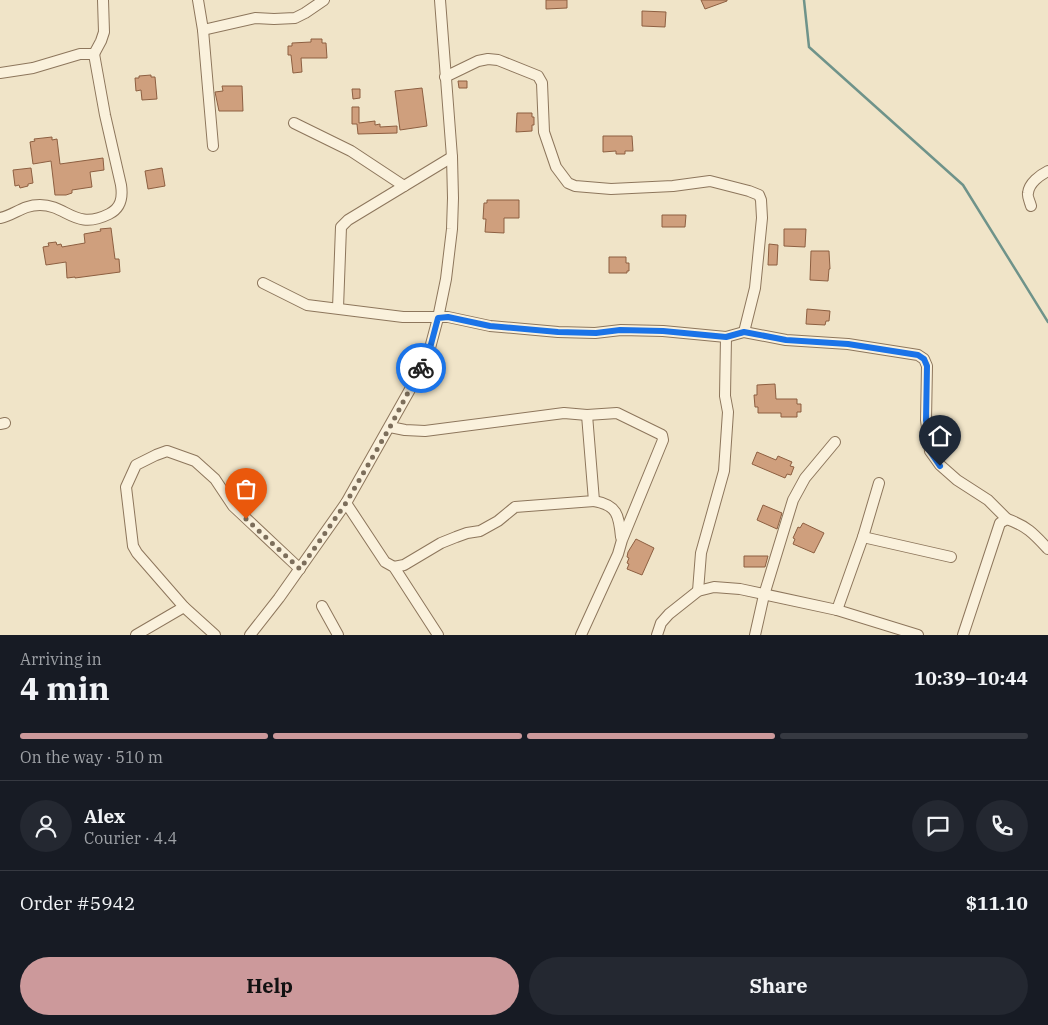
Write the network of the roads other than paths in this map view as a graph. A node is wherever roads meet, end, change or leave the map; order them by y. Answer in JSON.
{"nodes":[{"id":1,"x":102,"y":0,"type":"edge"},
{"id":2,"x":198,"y":0,"type":"edge"},
{"id":3,"x":324,"y":0,"type":"edge"},
{"id":4,"x":440,"y":0,"type":"edge"},
{"id":5,"x":203,"y":30,"type":"junction"},
{"id":6,"x":94,"y":54,"type":"junction"},
{"id":7,"x":0,"y":73,"type":"edge"},
{"id":8,"x":446,"y":76,"type":"junction"},
{"id":9,"x":294,"y":123,"type":"dead end"},
{"id":10,"x":213,"y":146,"type":"dead end"},
{"id":11,"x":452,"y":157,"type":"junction"},
{"id":12,"x":1048,"y":171,"type":"edge"},
{"id":13,"x":404,"y":186,"type":"junction"},
{"id":14,"x":1031,"y":206,"type":"dead end"},
{"id":15,"x":0,"y":218,"type":"edge"},
{"id":16,"x":263,"y":283,"type":"dead end"},
{"id":17,"x":338,"y":308,"type":"junction"},
{"id":18,"x":438,"y":318,"type":"junction"},
{"id":19,"x":744,"y":332,"type":"junction"},
{"id":20,"x":726,"y":337,"type":"junction"},
{"id":21,"x":587,"y":415,"type":"junction"},
{"id":22,"x":390,"y":427,"type":"junction"},
{"id":23,"x":834,"y":442,"type":"dead end"},
{"id":24,"x":879,"y":483,"type":"dead end"},
{"id":25,"x":594,"y":501,"type":"junction"},
{"id":26,"x":346,"y":503,"type":"junction"},
{"id":27,"x":1007,"y":519,"type":"junction"},
{"id":28,"x":863,"y":537,"type":"junction"},
{"id":29,"x":622,"y":540,"type":"junction"},
{"id":30,"x":1048,"y":549,"type":"edge"},
{"id":31,"x":951,"y":557,"type":"dead end"},
{"id":32,"x":394,"y":567,"type":"junction"},
{"id":33,"x":300,"y":569,"type":"junction"},
{"id":34,"x":698,"y":592,"type":"junction"},
{"id":35,"x":764,"y":595,"type":"junction"},
{"id":36,"x":322,"y":606,"type":"dead end"},
{"id":37,"x":184,"y":607,"type":"junction"},
{"id":38,"x":837,"y":610,"type":"junction"},
{"id":39,"x":136,"y":635,"type":"edge"},
{"id":40,"x":215,"y":635,"type":"edge"},
{"id":41,"x":250,"y":635,"type":"edge"},
{"id":42,"x":338,"y":635,"type":"edge"},
{"id":43,"x":438,"y":635,"type":"edge"},
{"id":44,"x":581,"y":635,"type":"edge"},
{"id":45,"x":657,"y":635,"type":"edge"},
{"id":46,"x":755,"y":635,"type":"edge"},
{"id":47,"x":918,"y":635,"type":"edge"},
{"id":48,"x":963,"y":635,"type":"edge"}],
"edges":[{"from":1,"to":6,"type":"street"},
{"from":2,"to":5,"type":"street"},
{"from":3,"to":5,"type":"street"},
{"from":4,"to":8,"type":"street"},
{"from":5,"to":10,"type":"street"},
{"from":6,"to":7,"type":"street"},
{"from":6,"to":15,"type":"street"},
{"from":8,"to":11,"type":"street"},
{"from":8,"to":19,"type":"street"},
{"from":9,"to":13,"type":"street"},
{"from":11,"to":13,"type":"street"},
{"from":11,"to":18,"type":"street"},
{"from":12,"to":14,"type":"street"},
{"from":13,"to":17,"type":"street"},
{"from":16,"to":17,"type":"street"},
{"from":17,"to":18,"type":"street"},
{"from":18,"to":20,"type":"street"},
{"from":18,"to":22,"type":"street"},
{"from":19,"to":20,"type":"street"},
{"from":19,"to":27,"type":"street"},
{"from":20,"to":34,"type":"street"},
{"from":21,"to":22,"type":"street"},
{"from":21,"to":25,"type":"street"},
{"from":21,"to":29,"type":"street"},
{"from":22,"to":26,"type":"street"},
{"from":23,"to":35,"type":"street"},
{"from":24,"to":28,"type":"street"},
{"from":25,"to":29,"type":"street"},
{"from":25,"to":32,"type":"street"},
{"from":26,"to":32,"type":"street"},
{"from":26,"to":33,"type":"street"},
{"from":27,"to":30,"type":"street"},
{"from":27,"to":48,"type":"street"},
{"from":28,"to":31,"type":"street"},
{"from":28,"to":38,"type":"street"},
{"from":29,"to":44,"type":"street"},
{"from":32,"to":43,"type":"street"},
{"from":33,"to":37,"type":"street"},
{"from":33,"to":41,"type":"street"},
{"from":34,"to":35,"type":"street"},
{"from":34,"to":45,"type":"street"},
{"from":35,"to":38,"type":"street"},
{"from":35,"to":46,"type":"street"},
{"from":36,"to":42,"type":"street"},
{"from":37,"to":39,"type":"street"},
{"from":37,"to":40,"type":"street"},
{"from":38,"to":47,"type":"street"}]}
